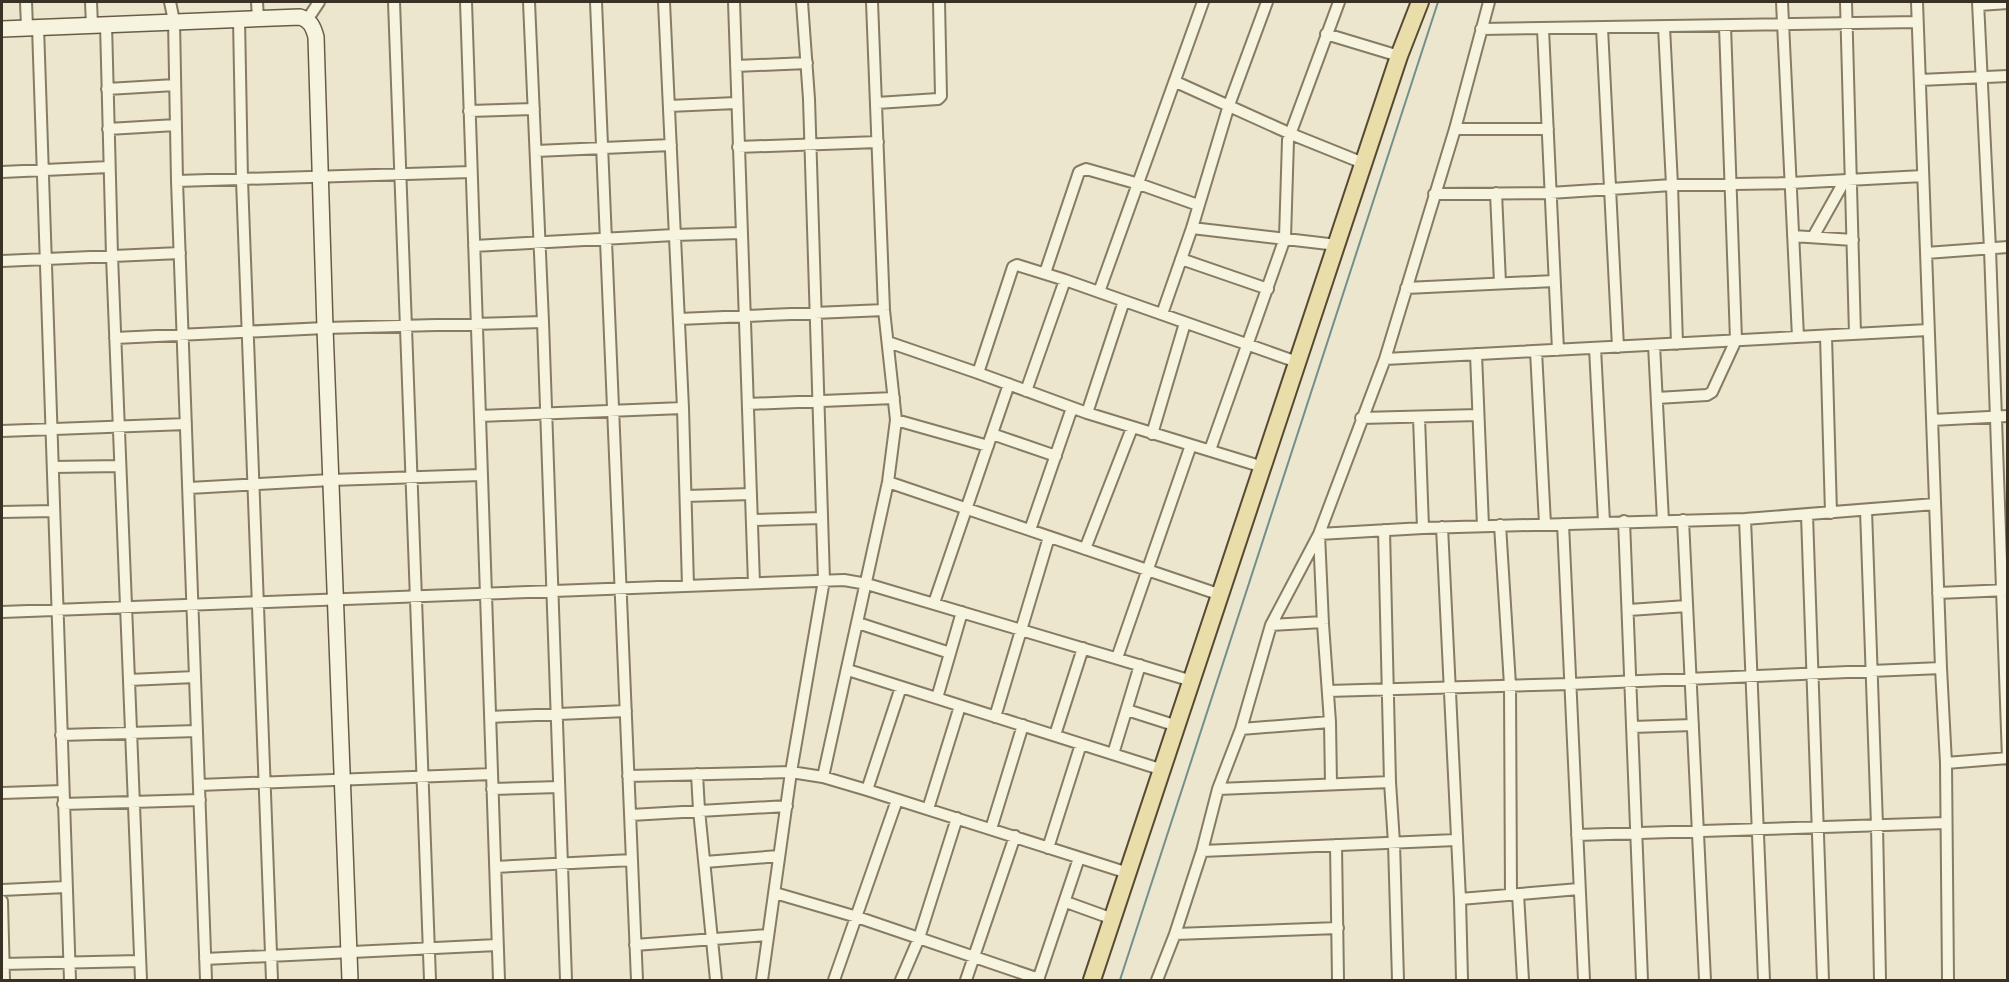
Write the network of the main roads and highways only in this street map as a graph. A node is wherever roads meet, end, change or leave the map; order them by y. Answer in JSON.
{"nodes":[{"id":1,"x":1420,"y":2,"type":"edge"},
{"id":2,"x":1092,"y":981,"type":"edge"}],
"edges":[{"from":1,"to":2,"type":"main road"}]}
